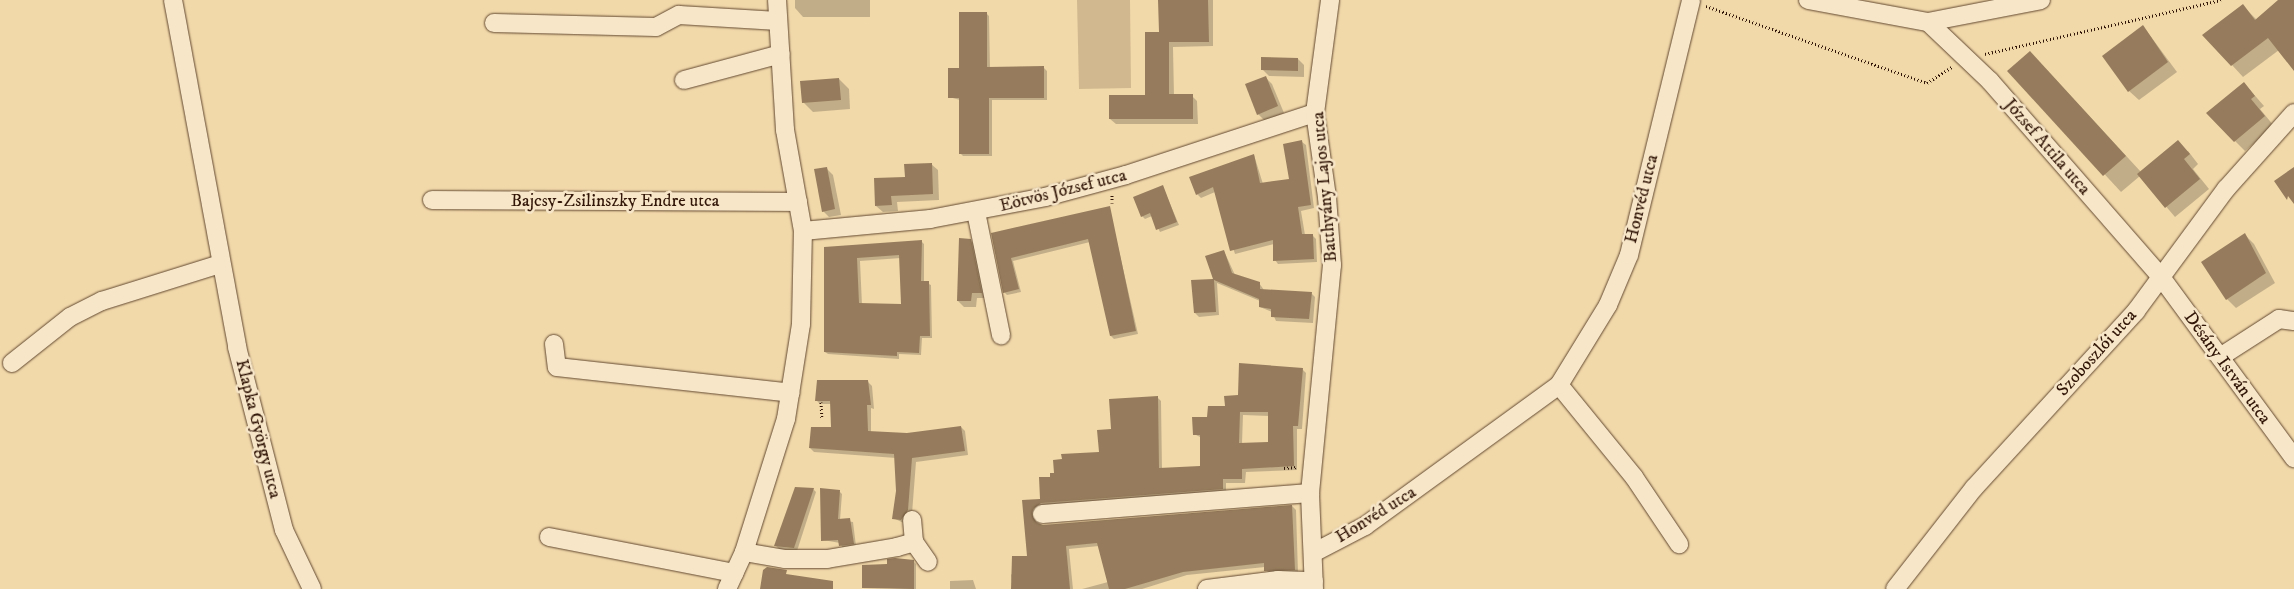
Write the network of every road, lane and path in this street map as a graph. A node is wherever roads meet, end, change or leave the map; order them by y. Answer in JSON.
{"nodes":[{"id":1,"x":173,"y":0,"type":"edge"},
{"id":2,"x":777,"y":0,"type":"edge"},
{"id":3,"x":1330,"y":0,"type":"edge"},
{"id":4,"x":1692,"y":0,"type":"edge"},
{"id":5,"x":1808,"y":0,"type":"edge"},
{"id":6,"x":2041,"y":0,"type":"edge"},
{"id":7,"x":778,"y":22,"type":"junction"},
{"id":8,"x":1928,"y":22,"type":"junction"},
{"id":9,"x":494,"y":24,"type":"dead end"},
{"id":10,"x":781,"y":54,"type":"junction"},
{"id":11,"x":684,"y":80,"type":"dead end"},
{"id":12,"x":2294,"y":113,"type":"edge"},
{"id":13,"x":1315,"y":114,"type":"junction"},
{"id":14,"x":432,"y":200,"type":"dead end"},
{"id":15,"x":798,"y":202,"type":"junction"},
{"id":16,"x":976,"y":212,"type":"junction"},
{"id":17,"x":803,"y":231,"type":"junction"},
{"id":18,"x":220,"y":264,"type":"junction"},
{"id":19,"x":2160,"y":277,"type":"junction"},
{"id":20,"x":2294,"y":321,"type":"edge"},
{"id":21,"x":1001,"y":335,"type":"dead end"},
{"id":22,"x":554,"y":344,"type":"dead end"},
{"id":23,"x":2220,"y":357,"type":"junction"},
{"id":24,"x":12,"y":363,"type":"dead end"},
{"id":25,"x":1559,"y":385,"type":"junction"},
{"id":26,"x":791,"y":393,"type":"junction"},
{"id":27,"x":821,"y":402,"type":"dead end"},
{"id":28,"x":822,"y":419,"type":"dead end"},
{"id":29,"x":2294,"y":458,"type":"edge"},
{"id":30,"x":1310,"y":493,"type":"junction"},
{"id":31,"x":1042,"y":514,"type":"dead end"},
{"id":32,"x":912,"y":520,"type":"dead end"},
{"id":33,"x":548,"y":537,"type":"dead end"},
{"id":34,"x":914,"y":542,"type":"junction"},
{"id":35,"x":1678,"y":544,"type":"dead end"},
{"id":36,"x":744,"y":552,"type":"junction"},
{"id":37,"x":1313,"y":553,"type":"junction"},
{"id":38,"x":928,"y":562,"type":"dead end"},
{"id":39,"x":735,"y":573,"type":"junction"},
{"id":40,"x":1314,"y":585,"type":"edge"},
{"id":41,"x":312,"y":589,"type":"edge"},
{"id":42,"x":727,"y":589,"type":"edge"},
{"id":43,"x":1207,"y":589,"type":"edge"},
{"id":44,"x":1895,"y":589,"type":"edge"}],
"edges":[{"from":1,"to":18,"type":"street","name":"Klapka György utca"},
{"from":2,"to":7,"type":"street"},
{"from":3,"to":13,"type":"street","name":"Batthyány Lajos utca"},
{"from":4,"to":25,"type":"street","name":"Honvéd utca"},
{"from":5,"to":8,"type":"street"},
{"from":6,"to":8,"type":"street"},
{"from":7,"to":9,"type":"street"},
{"from":7,"to":10,"type":"street"},
{"from":8,"to":19,"type":"street","name":"József Attila utca"},
{"from":10,"to":11,"type":"street"},
{"from":10,"to":15,"type":"street"},
{"from":12,"to":19,"type":"street","name":"Szoboszlói utca"},
{"from":13,"to":16,"type":"street","name":"Eötvös József utca"},
{"from":13,"to":30,"type":"street","name":"Batthyány Lajos utca"},
{"from":14,"to":15,"type":"street","name":"Bajcsy-Zsilinszky Endre utca"},
{"from":15,"to":17,"type":"street"},
{"from":16,"to":17,"type":"street","name":"Eötvös József utca"},
{"from":16,"to":21,"type":"street"},
{"from":17,"to":26,"type":"street"},
{"from":18,"to":24,"type":"street"},
{"from":18,"to":41,"type":"street","name":"Klapka György utca"},
{"from":19,"to":23,"type":"street","name":"Désány István utca"},
{"from":19,"to":44,"type":"street","name":"Szoboszlói utca"},
{"from":20,"to":23,"type":"street"},
{"from":22,"to":26,"type":"street"},
{"from":23,"to":29,"type":"street","name":"Désány István utca"},
{"from":25,"to":35,"type":"street"},
{"from":25,"to":37,"type":"street","name":"Honvéd utca"},
{"from":26,"to":36,"type":"street"},
{"from":27,"to":28,"type":"path"},
{"from":30,"to":31,"type":"street"},
{"from":30,"to":37,"type":"street","name":"Batthyány Lajos utca"},
{"from":32,"to":34,"type":"street"},
{"from":33,"to":39,"type":"street"},
{"from":34,"to":36,"type":"street"},
{"from":34,"to":38,"type":"street"},
{"from":36,"to":39,"type":"street"},
{"from":37,"to":40,"type":"street","name":"Batthyány Lajos utca"},
{"from":39,"to":42,"type":"street"},
{"from":40,"to":43,"type":"street"}]}
